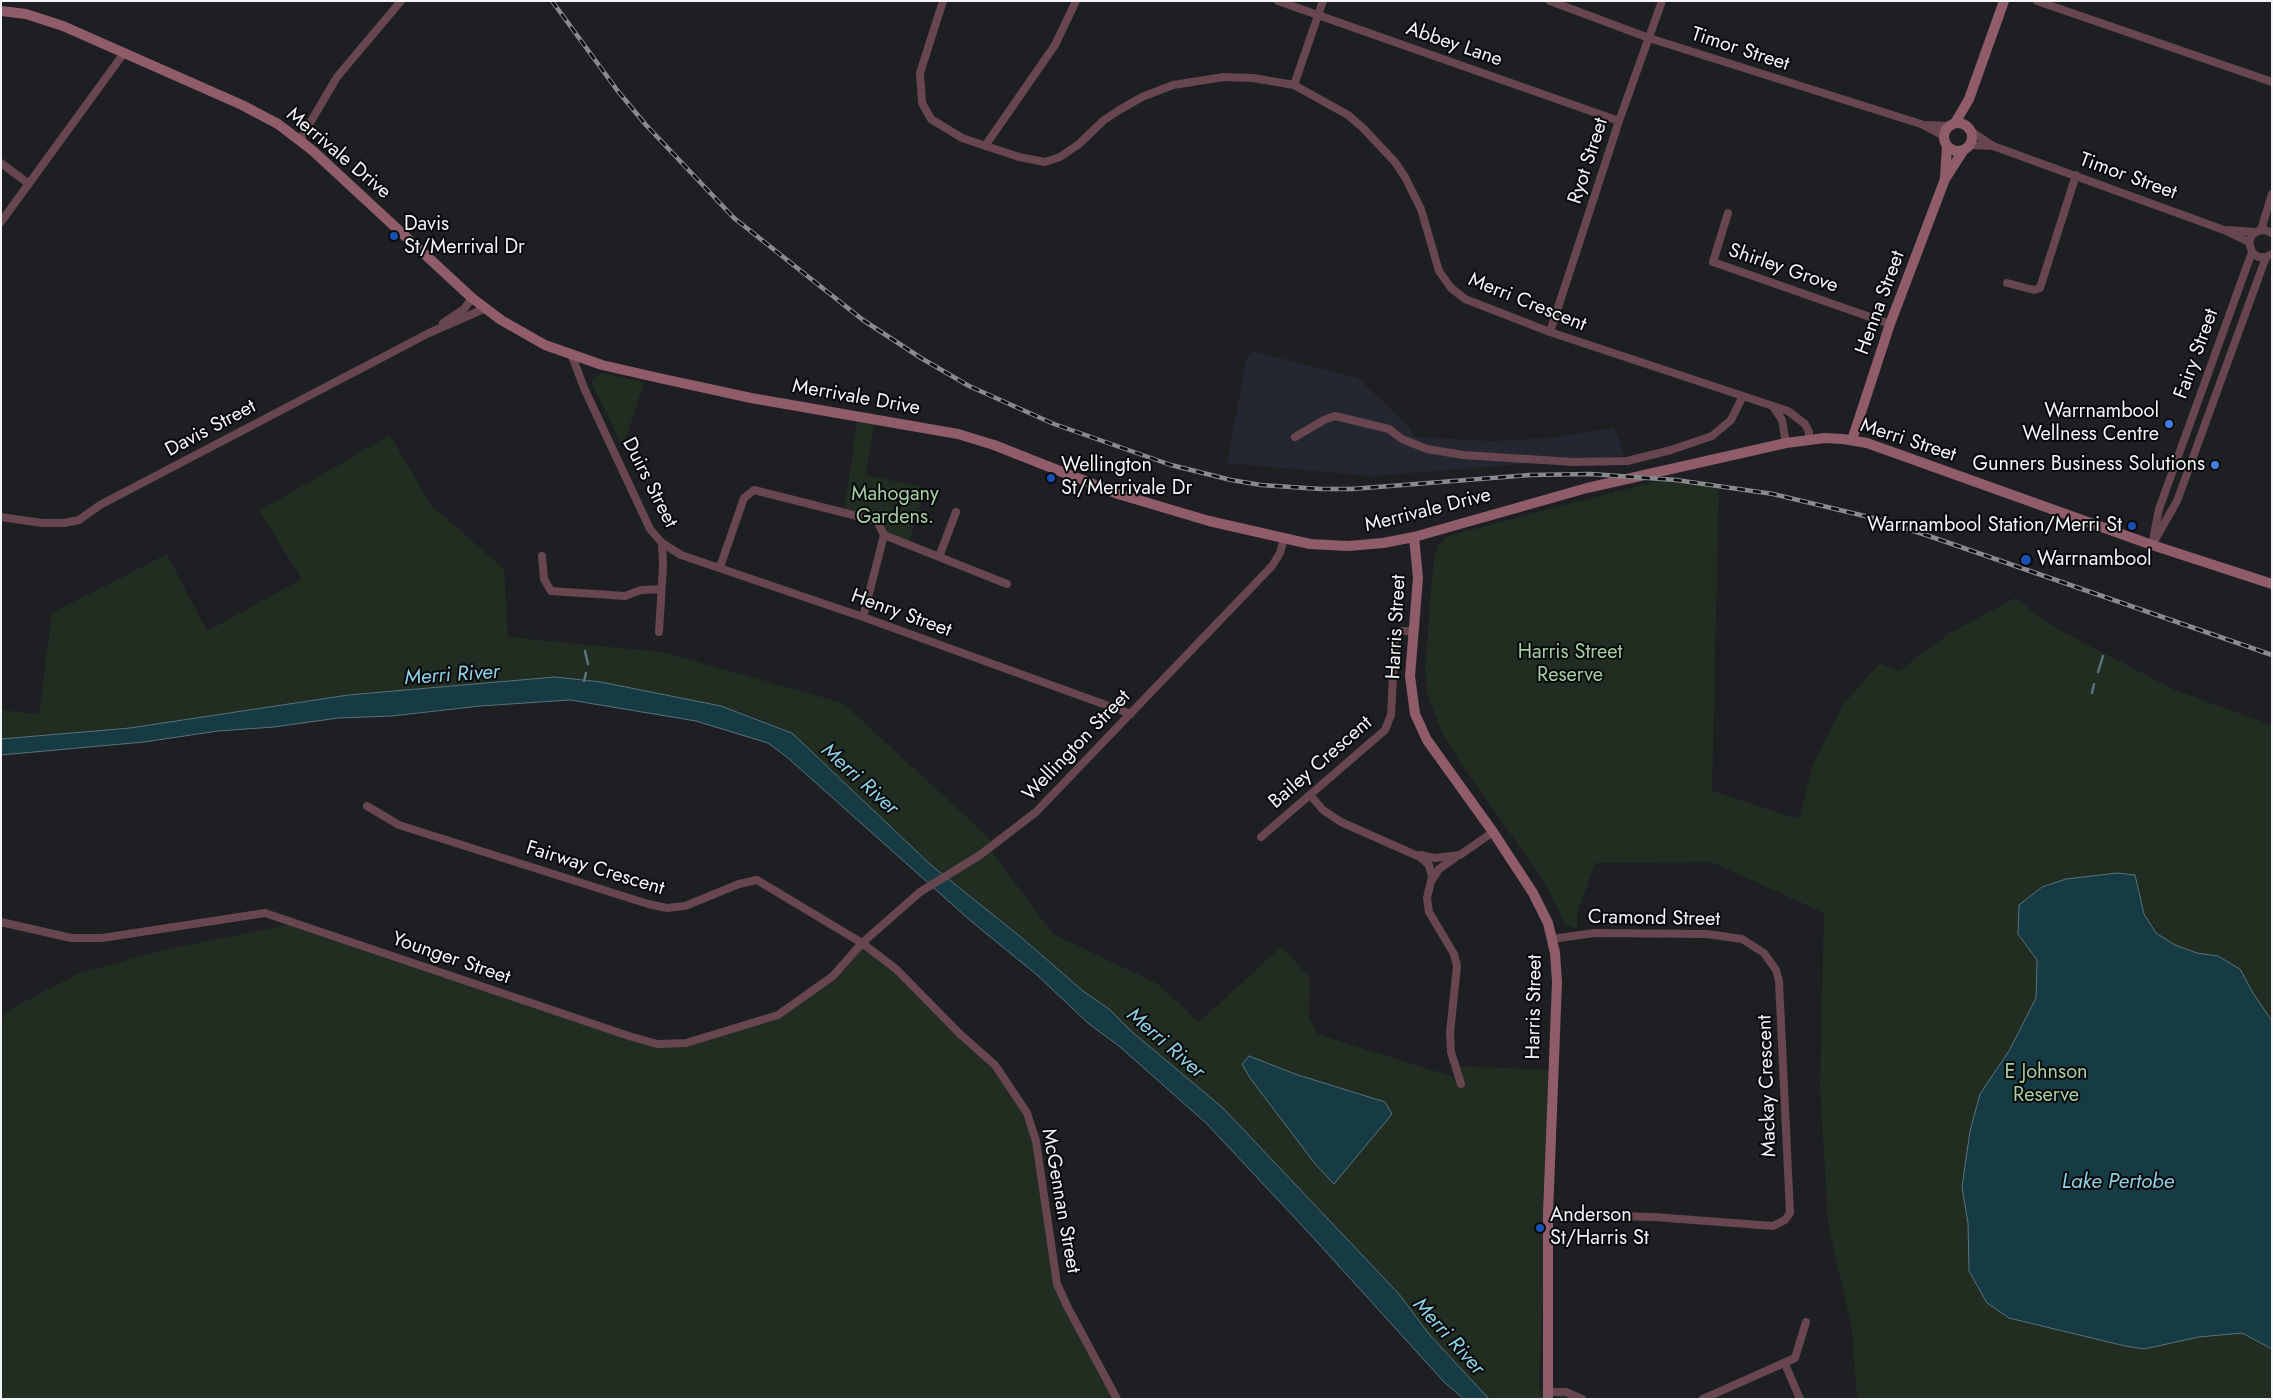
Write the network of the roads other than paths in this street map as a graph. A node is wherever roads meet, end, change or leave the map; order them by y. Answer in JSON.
{"nodes":[{"id":1,"x":401,"y":1,"type":"edge"},
{"id":2,"x":943,"y":1,"type":"edge"},
{"id":3,"x":1076,"y":1,"type":"edge"},
{"id":4,"x":1278,"y":1,"type":"edge"},
{"id":5,"x":1323,"y":1,"type":"edge"},
{"id":6,"x":1550,"y":1,"type":"edge"},
{"id":7,"x":1662,"y":1,"type":"edge"},
{"id":8,"x":2004,"y":1,"type":"edge"},
{"id":9,"x":2037,"y":1,"type":"edge"},
{"id":10,"x":1,"y":11,"type":"edge"},
{"id":11,"x":1318,"y":14,"type":"junction"},
{"id":12,"x":1649,"y":38,"type":"junction"},
{"id":13,"x":124,"y":53,"type":"junction"},
{"id":14,"x":2272,"y":82,"type":"edge"},
{"id":15,"x":1294,"y":85,"type":"junction"},
{"id":16,"x":1969,"y":98,"type":"junction"},
{"id":17,"x":1620,"y":120,"type":"junction"},
{"id":18,"x":1921,"y":124,"type":"junction"},
{"id":19,"x":1952,"y":125,"type":"junction"},
{"id":20,"x":1969,"y":129,"type":"junction"},
{"id":21,"x":300,"y":140,"type":"junction"},
{"id":22,"x":1946,"y":141,"type":"junction"},
{"id":23,"x":985,"y":146,"type":"junction"},
{"id":24,"x":1993,"y":146,"type":"junction"},
{"id":25,"x":1966,"y":148,"type":"junction"},
{"id":26,"x":1,"y":163,"type":"edge"},
{"id":27,"x":2076,"y":175,"type":"junction"},
{"id":28,"x":1945,"y":179,"type":"junction"},
{"id":29,"x":29,"y":184,"type":"junction"},
{"id":30,"x":2272,"y":194,"type":"edge"},
{"id":31,"x":1728,"y":213,"type":"dead end"},
{"id":32,"x":1,"y":222,"type":"edge"},
{"id":33,"x":2224,"y":230,"type":"junction"},
{"id":34,"x":2258,"y":231,"type":"junction"},
{"id":35,"x":2272,"y":232,"type":"edge"},
{"id":36,"x":2249,"y":242,"type":"junction"},
{"id":37,"x":2252,"y":252,"type":"junction"},
{"id":38,"x":2269,"y":256,"type":"edge"},
{"id":39,"x":2007,"y":283,"type":"dead end"},
{"id":40,"x":472,"y":298,"type":"junction"},
{"id":41,"x":486,"y":308,"type":"junction"},
{"id":42,"x":1890,"y":324,"type":"junction"},
{"id":43,"x":1550,"y":332,"type":"junction"},
{"id":44,"x":429,"y":333,"type":"junction"},
{"id":45,"x":572,"y":356,"type":"junction"},
{"id":46,"x":1743,"y":396,"type":"junction"},
{"id":47,"x":1767,"y":404,"type":"junction"},
{"id":48,"x":1295,"y":437,"type":"dead end"},
{"id":49,"x":1809,"y":440,"type":"junction"},
{"id":50,"x":1852,"y":440,"type":"junction"},
{"id":51,"x":1786,"y":443,"type":"junction"},
{"id":52,"x":956,"y":512,"type":"dead end"},
{"id":53,"x":1,"y":517,"type":"edge"},
{"id":54,"x":884,"y":535,"type":"junction"},
{"id":55,"x":1414,"y":536,"type":"junction"},
{"id":56,"x":1284,"y":539,"type":"junction"},
{"id":57,"x":662,"y":543,"type":"junction"},
{"id":58,"x":2152,"y":545,"type":"junction"},
{"id":59,"x":542,"y":556,"type":"dead end"},
{"id":60,"x":939,"y":557,"type":"junction"},
{"id":61,"x":720,"y":567,"type":"junction"},
{"id":62,"x":1007,"y":584,"type":"dead end"},
{"id":63,"x":2272,"y":584,"type":"edge"},
{"id":64,"x":661,"y":589,"type":"junction"},
{"id":65,"x":863,"y":618,"type":"junction"},
{"id":66,"x":1412,"y":631,"type":"junction"},
{"id":67,"x":658,"y":632,"type":"dead end"},
{"id":68,"x":1131,"y":714,"type":"junction"},
{"id":69,"x":1311,"y":796,"type":"junction"},
{"id":70,"x":367,"y":806,"type":"dead end"},
{"id":71,"x":1493,"y":832,"type":"junction"},
{"id":72,"x":1261,"y":837,"type":"dead end"},
{"id":73,"x":1468,"y":851,"type":"junction"},
{"id":74,"x":1412,"y":853,"type":"junction"},
{"id":75,"x":1430,"y":883,"type":"junction"},
{"id":76,"x":1,"y":922,"type":"edge"},
{"id":77,"x":1552,"y":939,"type":"junction"},
{"id":78,"x":862,"y":943,"type":"junction"},
{"id":79,"x":1754,"y":945,"type":"joint"},
{"id":80,"x":1461,"y":1084,"type":"dead end"},
{"id":81,"x":1548,"y":1214,"type":"junction"},
{"id":82,"x":1806,"y":1322,"type":"dead end"},
{"id":83,"x":1785,"y":1364,"type":"junction"},
{"id":84,"x":1723,"y":1390,"type":"junction"},
{"id":85,"x":1548,"y":1395,"type":"edge"},
{"id":86,"x":1116,"y":1399,"type":"edge"},
{"id":87,"x":1582,"y":1399,"type":"edge"},
{"id":88,"x":1703,"y":1399,"type":"edge"},
{"id":89,"x":1726,"y":1399,"type":"edge"},
{"id":90,"x":1800,"y":1399,"type":"edge"}],
"edges":[{"from":1,"to":21,"type":"street"},
{"from":2,"to":23,"type":"street","name":"Merri Crescent"},
{"from":3,"to":23,"type":"street"},
{"from":4,"to":11,"type":"street","name":"Abbey Lane"},
{"from":5,"to":11,"type":"street"},
{"from":6,"to":12,"type":"street","name":"Timor Street"},
{"from":7,"to":12,"type":"street","name":"Ryot Street"},
{"from":8,"to":16,"type":"street"},
{"from":9,"to":14,"type":"street"},
{"from":10,"to":13,"type":"street","name":"Merrivale Drive"},
{"from":11,"to":15,"type":"street"},
{"from":11,"to":17,"type":"street","name":"Abbey Lane"},
{"from":12,"to":17,"type":"street","name":"Ryot Street"},
{"from":12,"to":18,"type":"street","name":"Timor Street"},
{"from":13,"to":21,"type":"street","name":"Merrivale Drive"},
{"from":13,"to":29,"type":"street"},
{"from":15,"to":23,"type":"street","name":"Merri Crescent"},
{"from":15,"to":43,"type":"street","name":"Merri Crescent"},
{"from":16,"to":19,"type":"street"},
{"from":16,"to":20,"type":"street"},
{"from":17,"to":43,"type":"street","name":"Ryot Street"},
{"from":18,"to":19,"type":"street","name":"Timor Street"},
{"from":18,"to":22,"type":"street","name":"Timor Street"},
{"from":19,"to":20,"type":"street"},
{"from":19,"to":22,"type":"street"},
{"from":20,"to":24,"type":"street","name":"Timor Street"},
{"from":20,"to":25,"type":"street"},
{"from":21,"to":40,"type":"street","name":"Merrivale Drive"},
{"from":22,"to":25,"type":"street"},
{"from":22,"to":28,"type":"street","name":"Henna Street"},
{"from":24,"to":25,"type":"street","name":"Timor Street"},
{"from":24,"to":27,"type":"street","name":"Timor Street"},
{"from":25,"to":28,"type":"street","name":"Henna Street"},
{"from":26,"to":29,"type":"street"},
{"from":27,"to":33,"type":"street","name":"Timor Street"},
{"from":27,"to":39,"type":"street"},
{"from":28,"to":42,"type":"street","name":"Henna Street"},
{"from":29,"to":32,"type":"street"},
{"from":30,"to":34,"type":"street"},
{"from":31,"to":42,"type":"street","name":"Shirley Grove"},
{"from":33,"to":34,"type":"street","name":"Timor Street"},
{"from":33,"to":36,"type":"street","name":"Timor Street"},
{"from":34,"to":35,"type":"street","name":"Timor Street"},
{"from":34,"to":36,"type":"street"},
{"from":36,"to":37,"type":"street"},
{"from":37,"to":38,"type":"street"},
{"from":37,"to":58,"type":"street","name":"Fairy Street"},
{"from":38,"to":58,"type":"street","name":"Fairy Street"},
{"from":40,"to":41,"type":"street","name":"Merrivale Drive"},
{"from":40,"to":44,"type":"street","name":"Davis Street"},
{"from":41,"to":44,"type":"street","name":"Davis Street"},
{"from":41,"to":45,"type":"street","name":"Merrivale Drive"},
{"from":42,"to":50,"type":"street","name":"Henna Street"},
{"from":43,"to":46,"type":"street","name":"Merri Crescent"},
{"from":44,"to":53,"type":"street","name":"Davis Street"},
{"from":45,"to":56,"type":"street","name":"Merrivale Drive"},
{"from":45,"to":57,"type":"street","name":"Duirs Street"},
{"from":46,"to":47,"type":"street","name":"Merri Crescent"},
{"from":46,"to":48,"type":"street"},
{"from":47,"to":49,"type":"street","name":"Merri Crescent"},
{"from":47,"to":51,"type":"street"},
{"from":49,"to":50,"type":"street","name":"Merri Street"},
{"from":49,"to":51,"type":"street","name":"Merri Street"},
{"from":50,"to":58,"type":"street","name":"Merri Street"},
{"from":51,"to":55,"type":"street","name":"Merrivale Drive"},
{"from":52,"to":60,"type":"street"},
{"from":54,"to":60,"type":"street"},
{"from":54,"to":61,"type":"street"},
{"from":54,"to":65,"type":"street"},
{"from":55,"to":56,"type":"street","name":"Merrivale Drive"},
{"from":55,"to":66,"type":"street","name":"Harris Street"},
{"from":56,"to":68,"type":"street","name":"Wellington Street"},
{"from":57,"to":61,"type":"street","name":"Henry Street"},
{"from":57,"to":64,"type":"street","name":"Duirs Street"},
{"from":58,"to":63,"type":"street","name":"Merri Street"},
{"from":59,"to":64,"type":"street"},
{"from":60,"to":62,"type":"street"},
{"from":61,"to":65,"type":"street","name":"Henry Street"},
{"from":64,"to":67,"type":"street","name":"Duirs Street"},
{"from":65,"to":68,"type":"street","name":"Henry Street"},
{"from":66,"to":69,"type":"street","name":"Bailey Crescent"},
{"from":66,"to":71,"type":"street","name":"Harris Street"},
{"from":68,"to":78,"type":"street","name":"Wellington Street"},
{"from":69,"to":72,"type":"street","name":"Bailey Crescent"},
{"from":69,"to":74,"type":"street"},
{"from":70,"to":78,"type":"street","name":"Fairway Crescent"},
{"from":71,"to":73,"type":"street"},
{"from":71,"to":77,"type":"street","name":"Harris Street"},
{"from":73,"to":74,"type":"street"},
{"from":73,"to":75,"type":"street"},
{"from":74,"to":75,"type":"street"},
{"from":75,"to":80,"type":"street"},
{"from":76,"to":78,"type":"street","name":"Younger Street"},
{"from":77,"to":79,"type":"street","name":"Cramond Street"},
{"from":77,"to":81,"type":"street","name":"Harris Street"},
{"from":78,"to":86,"type":"street","name":"McGennan Street"},
{"from":79,"to":81,"type":"street","name":"Mackay Crescent"},
{"from":81,"to":85,"type":"street","name":"Harris Street"},
{"from":82,"to":83,"type":"street"},
{"from":83,"to":84,"type":"street"},
{"from":83,"to":90,"type":"street"},
{"from":84,"to":88,"type":"street"},
{"from":84,"to":89,"type":"street"},
{"from":85,"to":87,"type":"street"}]}
